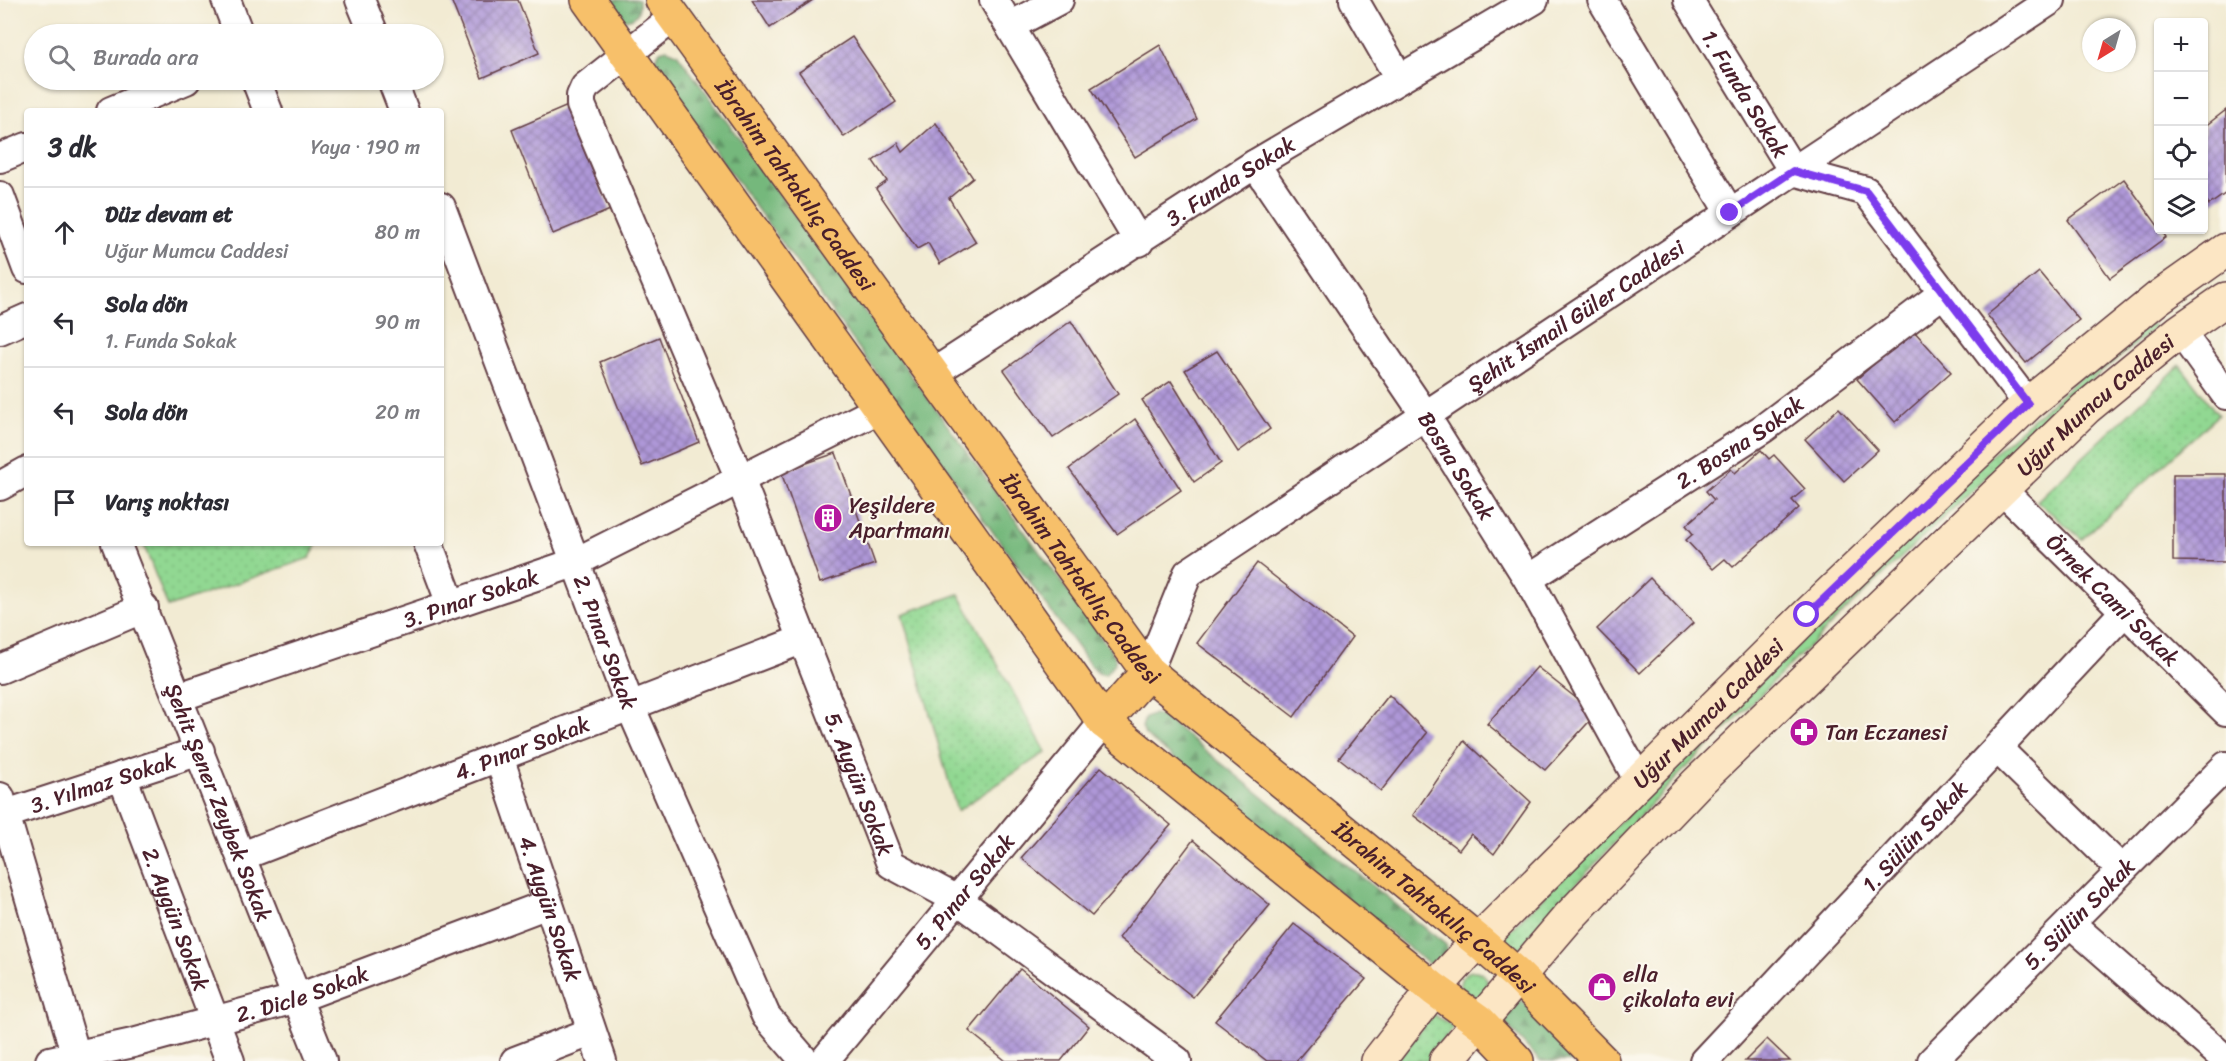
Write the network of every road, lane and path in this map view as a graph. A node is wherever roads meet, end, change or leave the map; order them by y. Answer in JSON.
{"nodes":[{"id":1,"x":226,"y":0,"type":"edge"},
{"id":2,"x":360,"y":0,"type":"edge"},
{"id":3,"x":588,"y":0,"type":"edge"},
{"id":4,"x":994,"y":0,"type":"edge"},
{"id":5,"x":1059,"y":0,"type":"edge"},
{"id":6,"x":1354,"y":0,"type":"edge"},
{"id":7,"x":1533,"y":0,"type":"edge"},
{"id":8,"x":1602,"y":0,"type":"edge"},
{"id":9,"x":1688,"y":0,"type":"edge"},
{"id":10,"x":2042,"y":3,"type":"edge"},
{"id":11,"x":668,"y":8,"type":"edge"},
{"id":12,"x":235,"y":24,"type":"edge"},
{"id":13,"x":370,"y":24,"type":"edge"},
{"id":14,"x":1010,"y":26,"type":"junction"},
{"id":15,"x":628,"y":54,"type":"junction"},
{"id":16,"x":1399,"y":78,"type":"junction"},
{"id":17,"x":162,"y":90,"type":"edge"},
{"id":18,"x":260,"y":90,"type":"edge"},
{"id":19,"x":396,"y":90,"type":"edge"},
{"id":20,"x":118,"y":108,"type":"edge"},
{"id":21,"x":267,"y":108,"type":"edge"},
{"id":22,"x":403,"y":108,"type":"edge"},
{"id":23,"x":24,"y":148,"type":"edge"},
{"id":24,"x":0,"y":158,"type":"edge"},
{"id":25,"x":1255,"y":164,"type":"junction"},
{"id":26,"x":1793,"y":171,"type":"junction"},
{"id":27,"x":0,"y":196,"type":"edge"},
{"id":28,"x":1730,"y":213,"type":"junction"},
{"id":29,"x":444,"y":215,"type":"edge"},
{"id":30,"x":1139,"y":242,"type":"junction"},
{"id":31,"x":2226,"y":250,"type":"edge"},
{"id":32,"x":24,"y":261,"type":"edge"},
{"id":33,"x":1942,"y":294,"type":"junction"},
{"id":34,"x":2158,"y":298,"type":"junction"},
{"id":35,"x":2226,"y":299,"type":"edge"},
{"id":36,"x":24,"y":319,"type":"edge"},
{"id":37,"x":0,"y":330,"type":"edge"},
{"id":38,"x":2180,"y":331,"type":"junction"},
{"id":39,"x":933,"y":373,"type":"junction"},
{"id":40,"x":2226,"y":395,"type":"edge"},
{"id":41,"x":2028,"y":404,"type":"junction"},
{"id":42,"x":879,"y":409,"type":"junction"},
{"id":43,"x":1425,"y":415,"type":"junction"},
{"id":44,"x":24,"y":473,"type":"edge"},
{"id":45,"x":740,"y":479,"type":"junction"},
{"id":46,"x":0,"y":486,"type":"edge"},
{"id":47,"x":2000,"y":488,"type":"junction"},
{"id":48,"x":117,"y":546,"type":"edge"},
{"id":49,"x":429,"y":546,"type":"edge"},
{"id":50,"x":574,"y":563,"type":"junction"},
{"id":51,"x":1528,"y":579,"type":"junction"},
{"id":52,"x":451,"y":604,"type":"junction"},
{"id":53,"x":144,"y":608,"type":"junction"},
{"id":54,"x":2125,"y":611,"type":"junction"},
{"id":55,"x":801,"y":640,"type":"junction"},
{"id":56,"x":0,"y":669,"type":"edge"},
{"id":57,"x":1148,"y":672,"type":"junction"},
{"id":58,"x":179,"y":697,"type":"junction"},
{"id":59,"x":630,"y":706,"type":"junction"},
{"id":60,"x":2226,"y":711,"type":"edge"},
{"id":61,"x":1104,"y":722,"type":"junction"},
{"id":62,"x":1996,"y":748,"type":"junction"},
{"id":63,"x":200,"y":751,"type":"junction"},
{"id":64,"x":499,"y":757,"type":"junction"},
{"id":65,"x":2226,"y":766,"type":"edge"},
{"id":66,"x":122,"y":776,"type":"junction"},
{"id":67,"x":1639,"y":780,"type":"junction"},
{"id":68,"x":3,"y":806,"type":"edge"},
{"id":69,"x":243,"y":856,"type":"junction"},
{"id":70,"x":2122,"y":870,"type":"junction"},
{"id":71,"x":957,"y":900,"type":"junction"},
{"id":72,"x":548,"y":904,"type":"junction"},
{"id":73,"x":2070,"y":923,"type":"junction"},
{"id":74,"x":1478,"y":941,"type":"junction"},
{"id":75,"x":1517,"y":975,"type":"junction"},
{"id":76,"x":1434,"y":989,"type":"junction"},
{"id":77,"x":298,"y":999,"type":"junction"},
{"id":78,"x":214,"y":1020,"type":"junction"},
{"id":79,"x":1480,"y":1022,"type":"junction"},
{"id":80,"x":591,"y":1032,"type":"junction"},
{"id":81,"x":1143,"y":1051,"type":"edge"},
{"id":82,"x":137,"y":1052,"type":"edge"},
{"id":83,"x":63,"y":1058,"type":"edge"},
{"id":84,"x":1935,"y":1060,"type":"edge"},
{"id":85,"x":2226,"y":1060,"type":"edge"},
{"id":86,"x":230,"y":1061,"type":"edge"},
{"id":87,"x":322,"y":1061,"type":"edge"},
{"id":88,"x":515,"y":1061,"type":"edge"},
{"id":89,"x":602,"y":1061,"type":"edge"},
{"id":90,"x":805,"y":1061,"type":"edge"},
{"id":91,"x":824,"y":1061,"type":"edge"},
{"id":92,"x":1177,"y":1061,"type":"edge"},
{"id":93,"x":1378,"y":1061,"type":"edge"},
{"id":94,"x":1446,"y":1061,"type":"edge"},
{"id":95,"x":1517,"y":1061,"type":"edge"},
{"id":96,"x":1602,"y":1061,"type":"edge"},
{"id":97,"x":1704,"y":1061,"type":"edge"}],
"edges":[{"from":1,"to":12,"type":"street"},
{"from":2,"to":13,"type":"street"},
{"from":3,"to":15,"type":"main road"},
{"from":4,"to":14,"type":"street"},
{"from":5,"to":14,"type":"street"},
{"from":6,"to":16,"type":"street"},
{"from":7,"to":16,"type":"street","name":"3. Funda Sokak"},
{"from":8,"to":28,"type":"street"},
{"from":9,"to":26,"type":"street","name":"1. Funda Sokak"},
{"from":10,"to":26,"type":"street","name":"Şehit İsmail Güler Caddesi"},
{"from":11,"to":15,"type":"street","name":"5. Aygün Sokak"},
{"from":11,"to":39,"type":"main road","name":"İbrahim Tahtakılıç Caddesi"},
{"from":14,"to":30,"type":"street"},
{"from":15,"to":42,"type":"main road"},
{"from":15,"to":45,"type":"street","name":"5. Aygün Sokak"},
{"from":16,"to":25,"type":"street","name":"3. Funda Sokak"},
{"from":17,"to":20,"type":"street"},
{"from":18,"to":21,"type":"street"},
{"from":19,"to":22,"type":"street"},
{"from":23,"to":24,"type":"street"},
{"from":25,"to":30,"type":"street","name":"3. Funda Sokak"},
{"from":25,"to":43,"type":"street","name":"Bosna Sokak"},
{"from":26,"to":28,"type":"street","name":"Şehit İsmail Güler Caddesi"},
{"from":26,"to":33,"type":"street","name":"1. Funda Sokak"},
{"from":27,"to":32,"type":"street"},
{"from":28,"to":43,"type":"street","name":"Şehit İsmail Güler Caddesi"},
{"from":29,"to":50,"type":"street","name":"2. Pınar Sokak"},
{"from":30,"to":39,"type":"street","name":"3. Funda Sokak"},
{"from":31,"to":34,"type":"street","name":"Uğur Mumcu Caddesi"},
{"from":33,"to":41,"type":"street","name":"1. Funda Sokak"},
{"from":33,"to":51,"type":"street","name":"2. Bosna Sokak"},
{"from":34,"to":38,"type":"street"},
{"from":34,"to":41,"type":"street","name":"Uğur Mumcu Caddesi"},
{"from":35,"to":38,"type":"street","name":"Uğur Mumcu Caddesi"},
{"from":36,"to":37,"type":"street"},
{"from":38,"to":40,"type":"street"},
{"from":38,"to":47,"type":"street","name":"Uğur Mumcu Caddesi"},
{"from":39,"to":57,"type":"main road","name":"İbrahim Tahtakılıç Caddesi"},
{"from":41,"to":67,"type":"street","name":"Uğur Mumcu Caddesi"},
{"from":42,"to":45,"type":"street","name":"3. Pınar Sokak"},
{"from":42,"to":61,"type":"main road"},
{"from":43,"to":51,"type":"street","name":"Bosna Sokak"},
{"from":43,"to":57,"type":"street","name":"Şehit İsmail Güler Caddesi"},
{"from":44,"to":46,"type":"street"},
{"from":45,"to":50,"type":"street","name":"3. Pınar Sokak"},
{"from":45,"to":55,"type":"street","name":"5. Aygün Sokak"},
{"from":47,"to":54,"type":"street","name":"Örnek Cami Sokak"},
{"from":47,"to":75,"type":"street","name":"Uğur Mumcu Caddesi"},
{"from":48,"to":53,"type":"street","name":"Şehit Şener Zeybek Sokak"},
{"from":49,"to":52,"type":"street"},
{"from":50,"to":52,"type":"street","name":"3. Pınar Sokak"},
{"from":50,"to":59,"type":"street","name":"2. Pınar Sokak"},
{"from":51,"to":67,"type":"street","name":"Bosna Sokak"},
{"from":52,"to":58,"type":"street","name":"3. Pınar Sokak"},
{"from":53,"to":56,"type":"street"},
{"from":53,"to":58,"type":"street","name":"Şehit Şener Zeybek Sokak"},
{"from":54,"to":60,"type":"street","name":"Örnek Cami Sokak"},
{"from":54,"to":62,"type":"street","name":"1. Sülün Sokak"},
{"from":55,"to":59,"type":"street","name":"4. Pınar Sokak"},
{"from":55,"to":71,"type":"street","name":"5. Aygün Sokak"},
{"from":57,"to":61,"type":"main road"},
{"from":57,"to":74,"type":"main road","name":"İbrahim Tahtakılıç Caddesi"},
{"from":58,"to":63,"type":"street","name":"Şehit Şener Zeybek Sokak"},
{"from":59,"to":64,"type":"street","name":"4. Pınar Sokak"},
{"from":59,"to":90,"type":"street","name":"2. Pınar Sokak"},
{"from":61,"to":71,"type":"street","name":"5. Pınar Sokak"},
{"from":61,"to":76,"type":"main road"},
{"from":62,"to":70,"type":"street"},
{"from":62,"to":97,"type":"street","name":"1. Sülün Sokak"},
{"from":63,"to":66,"type":"street","name":"3. Yılmaz Sokak"},
{"from":63,"to":69,"type":"street","name":"Şehit Şener Zeybek Sokak"},
{"from":64,"to":69,"type":"street","name":"4. Pınar Sokak"},
{"from":64,"to":72,"type":"street","name":"4. Aygün Sokak"},
{"from":65,"to":70,"type":"street","name":"5. Sülün Sokak"},
{"from":66,"to":68,"type":"street","name":"3. Yılmaz Sokak"},
{"from":66,"to":78,"type":"street","name":"2. Aygün Sokak"},
{"from":67,"to":74,"type":"street","name":"Uğur Mumcu Caddesi"},
{"from":68,"to":83,"type":"street"},
{"from":69,"to":77,"type":"street","name":"Şehit Şener Zeybek Sokak"},
{"from":70,"to":73,"type":"street","name":"5. Sülün Sokak"},
{"from":71,"to":81,"type":"street","name":"5. Aygün Sokak"},
{"from":71,"to":91,"type":"street","name":"5. Pınar Sokak"},
{"from":72,"to":77,"type":"street","name":"2. Dicle Sokak"},
{"from":72,"to":80,"type":"street","name":"4. Aygün Sokak"},
{"from":73,"to":84,"type":"street","name":"5. Sülün Sokak"},
{"from":73,"to":85,"type":"street"},
{"from":74,"to":75,"type":"main road","name":"İbrahim Tahtakılıç Caddesi"},
{"from":74,"to":76,"type":"street","name":"Uğur Mumcu Caddesi"},
{"from":75,"to":79,"type":"street","name":"Uğur Mumcu Caddesi"},
{"from":75,"to":96,"type":"main road","name":"İbrahim Tahtakılıç Caddesi"},
{"from":76,"to":79,"type":"main road"},
{"from":76,"to":93,"type":"street","name":"Uğur Mumcu Caddesi"},
{"from":77,"to":78,"type":"street","name":"2. Dicle Sokak"},
{"from":77,"to":87,"type":"street","name":"Şehit Şener Zeybek Sokak"},
{"from":78,"to":82,"type":"street","name":"2. Dicle Sokak"},
{"from":78,"to":86,"type":"street","name":"2. Aygün Sokak"},
{"from":79,"to":94,"type":"street","name":"Uğur Mumcu Caddesi"},
{"from":79,"to":95,"type":"main road"},
{"from":80,"to":88,"type":"street"},
{"from":80,"to":89,"type":"street","name":"4. Aygün Sokak"},
{"from":81,"to":92,"type":"street","name":"5. Aygün Sokak"},
{"from":82,"to":83,"type":"street","name":"2. Dicle Sokak"}]}
